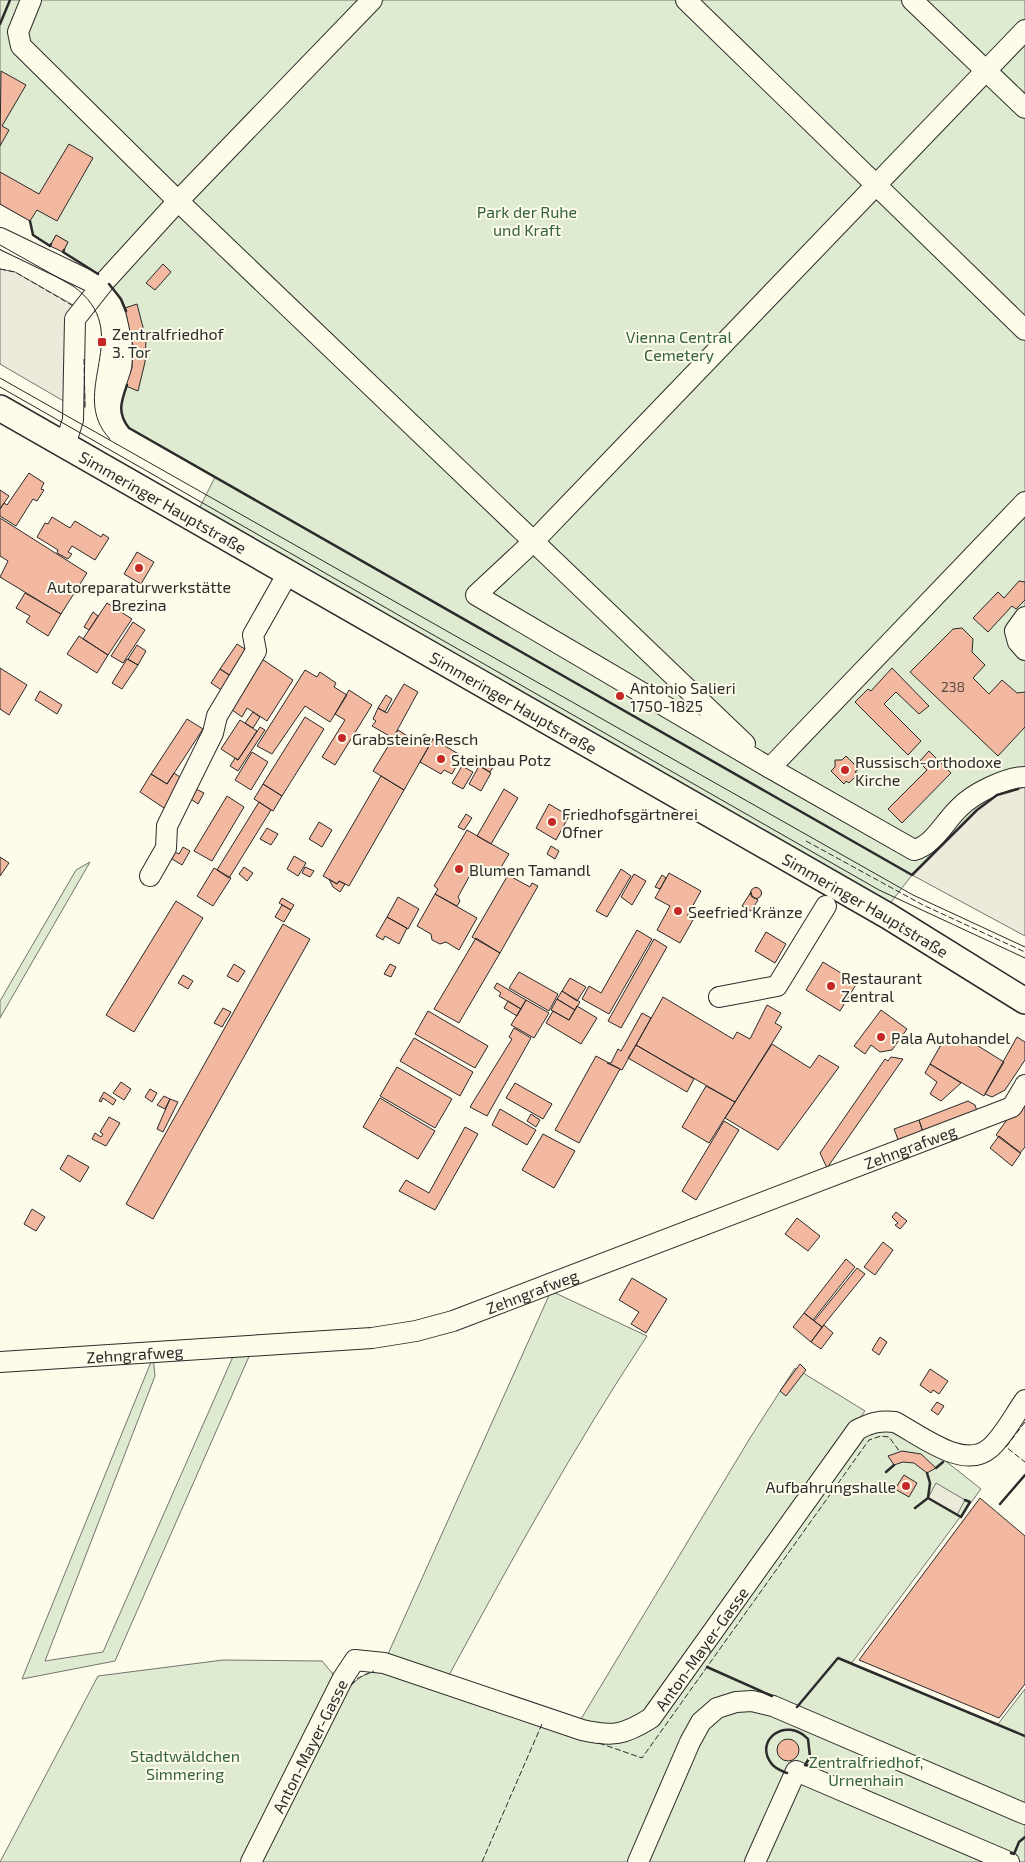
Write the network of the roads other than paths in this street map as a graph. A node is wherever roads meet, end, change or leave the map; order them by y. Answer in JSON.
{"nodes":[{"id":1,"x":31,"y":0,"type":"edge"},
{"id":2,"x":372,"y":0,"type":"edge"},
{"id":3,"x":686,"y":0,"type":"edge"},
{"id":4,"x":912,"y":0,"type":"edge"},
{"id":5,"x":1025,"y":30,"type":"edge"},
{"id":6,"x":985,"y":70,"type":"junction"},
{"id":7,"x":1025,"y":108,"type":"edge"},
{"id":8,"x":877,"y":186,"type":"junction"},
{"id":9,"x":178,"y":201,"type":"junction"},
{"id":10,"x":0,"y":238,"type":"edge"},
{"id":11,"x":100,"y":286,"type":"junction"},
{"id":12,"x":1025,"y":330,"type":"edge"},
{"id":13,"x":0,"y":408,"type":"edge"},
{"id":14,"x":65,"y":446,"type":"junction"},
{"id":15,"x":1025,"y":502,"type":"edge"},
{"id":16,"x":532,"y":542,"type":"junction"},
{"id":17,"x":288,"y":573,"type":"junction"},
{"id":18,"x":1025,"y":617,"type":"edge"},
{"id":19,"x":1025,"y":650,"type":"edge"},
{"id":20,"x":770,"y":768,"type":"junction"},
{"id":21,"x":1025,"y":777,"type":"edge"},
{"id":22,"x":150,"y":876,"type":"dead end"},
{"id":23,"x":826,"y":906,"type":"dead end"},
{"id":24,"x":719,"y":997,"type":"dead end"},
{"id":25,"x":1025,"y":1001,"type":"edge"},
{"id":26,"x":1022,"y":1091,"type":"edge"},
{"id":27,"x":0,"y":1362,"type":"edge"},
{"id":28,"x":1025,"y":1400,"type":"edge"},
{"id":29,"x":1025,"y":1814,"type":"edge"},
{"id":30,"x":251,"y":1862,"type":"edge"},
{"id":31,"x":638,"y":1862,"type":"edge"},
{"id":32,"x":755,"y":1862,"type":"edge"},
{"id":33,"x":1009,"y":1862,"type":"edge"}],
"edges":[{"from":1,"to":9,"type":"street"},
{"from":2,"to":9,"type":"street"},
{"from":3,"to":8,"type":"street"},
{"from":4,"to":6,"type":"street"},
{"from":5,"to":6,"type":"street"},
{"from":6,"to":7,"type":"street"},
{"from":6,"to":8,"type":"street"},
{"from":8,"to":12,"type":"street"},
{"from":8,"to":16,"type":"street"},
{"from":9,"to":11,"type":"street"},
{"from":9,"to":16,"type":"street"},
{"from":10,"to":11,"type":"street"},
{"from":11,"to":14,"type":"street"},
{"from":13,"to":14,"type":"main road","name":"Simmeringer Hauptstraße"},
{"from":14,"to":17,"type":"main road","name":"Simmeringer Hauptstraße"},
{"from":15,"to":20,"type":"street"},
{"from":16,"to":20,"type":"street"},
{"from":16,"to":20,"type":"street"},
{"from":17,"to":22,"type":"street"},
{"from":17,"to":25,"type":"main road","name":"Simmeringer Hauptstraße"},
{"from":18,"to":19,"type":"street"},
{"from":20,"to":21,"type":"street"},
{"from":23,"to":24,"type":"street"},
{"from":26,"to":27,"type":"street","name":"Zehngrafweg"},
{"from":28,"to":30,"type":"street","name":"Anton-Mayer-Gasse"},
{"from":29,"to":31,"type":"street"},
{"from":32,"to":33,"type":"street"}]}
